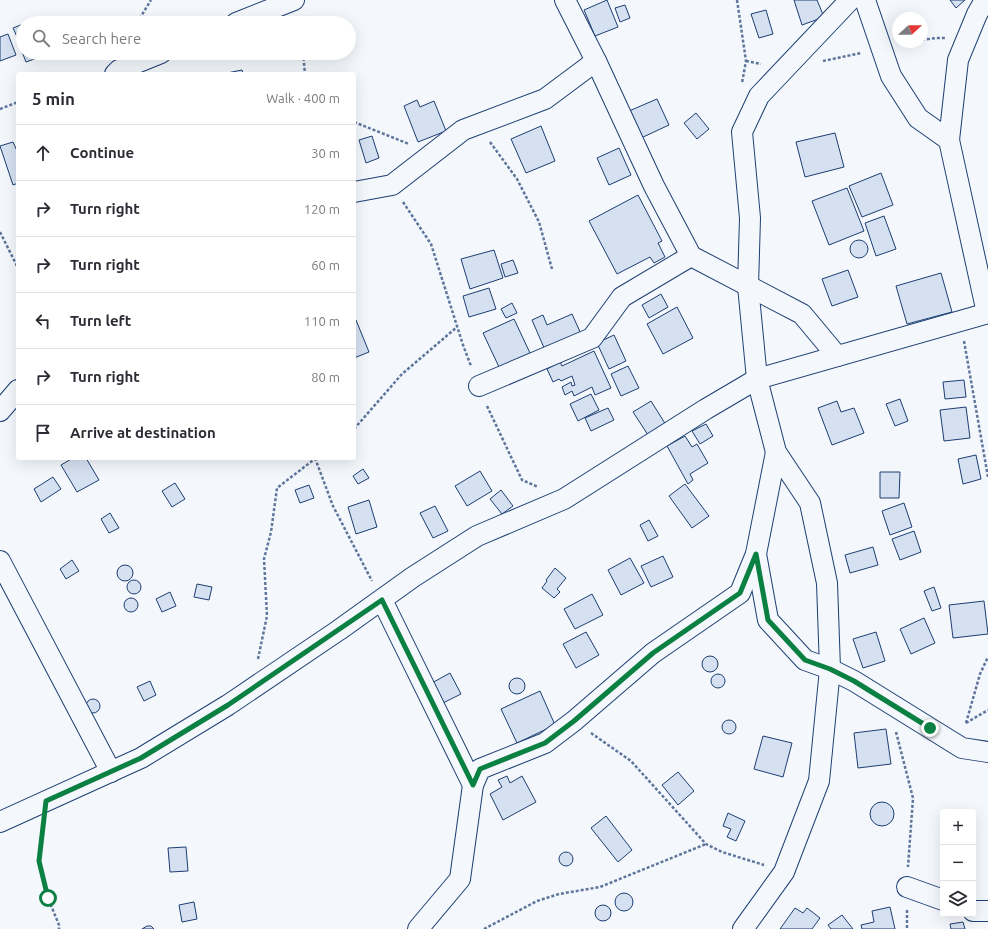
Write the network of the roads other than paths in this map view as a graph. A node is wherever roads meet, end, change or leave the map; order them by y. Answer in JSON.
{"nodes":[{"id":1,"x":292,"y":0,"type":"edge"},
{"id":2,"x":565,"y":0,"type":"edge"},
{"id":3,"x":850,"y":0,"type":"edge"},
{"id":4,"x":865,"y":0,"type":"edge"},
{"id":5,"x":985,"y":0,"type":"edge"},
{"id":6,"x":253,"y":16,"type":"edge"},
{"id":7,"x":144,"y":60,"type":"edge"},
{"id":8,"x":596,"y":61,"type":"junction"},
{"id":9,"x":117,"y":72,"type":"edge"},
{"id":10,"x":949,"y":140,"type":"junction"},
{"id":11,"x":356,"y":192,"type":"edge"},
{"id":12,"x":691,"y":256,"type":"junction"},
{"id":13,"x":748,"y":286,"type":"junction"},
{"id":14,"x":988,"y":313,"type":"edge"},
{"id":15,"x":837,"y":356,"type":"junction"},
{"id":16,"x":757,"y":379,"type":"junction"},
{"id":17,"x":479,"y":386,"type":"road end"},
{"id":18,"x":16,"y":392,"type":"edge"},
{"id":19,"x":0,"y":411,"type":"edge"},
{"id":20,"x":776,"y":452,"type":"junction"},
{"id":21,"x":756,"y":554,"type":"junction"},
{"id":22,"x":0,"y":561,"type":"edge"},
{"id":23,"x":382,"y":600,"type":"junction"},
{"id":24,"x":830,"y":669,"type":"junction"},
{"id":25,"x":988,"y":752,"type":"edge"},
{"id":26,"x":111,"y":772,"type":"junction"},
{"id":27,"x":473,"y":785,"type":"junction"},
{"id":28,"x":0,"y":822,"type":"edge"},
{"id":29,"x":907,"y":887,"type":"road end"},
{"id":30,"x":940,"y":899,"type":"edge"},
{"id":31,"x":976,"y":911,"type":"edge"},
{"id":32,"x":988,"y":911,"type":"edge"},
{"id":33,"x":418,"y":929,"type":"edge"},
{"id":34,"x":743,"y":929,"type":"edge"}],
"edges":[{"from":1,"to":6,"type":"street"},
{"from":2,"to":8,"type":"street"},
{"from":3,"to":13,"type":"street"},
{"from":4,"to":10,"type":"street"},
{"from":5,"to":10,"type":"street"},
{"from":7,"to":9,"type":"street"},
{"from":8,"to":11,"type":"street"},
{"from":8,"to":12,"type":"street"},
{"from":10,"to":14,"type":"street"},
{"from":12,"to":13,"type":"street"},
{"from":12,"to":17,"type":"street"},
{"from":13,"to":15,"type":"street"},
{"from":13,"to":16,"type":"street"},
{"from":14,"to":15,"type":"street"},
{"from":15,"to":16,"type":"street"},
{"from":16,"to":20,"type":"street"},
{"from":16,"to":23,"type":"street"},
{"from":18,"to":19,"type":"street"},
{"from":20,"to":21,"type":"street"},
{"from":20,"to":24,"type":"street"},
{"from":21,"to":24,"type":"street"},
{"from":21,"to":27,"type":"street"},
{"from":22,"to":26,"type":"street"},
{"from":23,"to":26,"type":"street"},
{"from":23,"to":27,"type":"street"},
{"from":24,"to":25,"type":"street"},
{"from":24,"to":34,"type":"street"},
{"from":26,"to":28,"type":"street"},
{"from":27,"to":33,"type":"street"},
{"from":29,"to":30,"type":"street"},
{"from":31,"to":32,"type":"street"}]}
